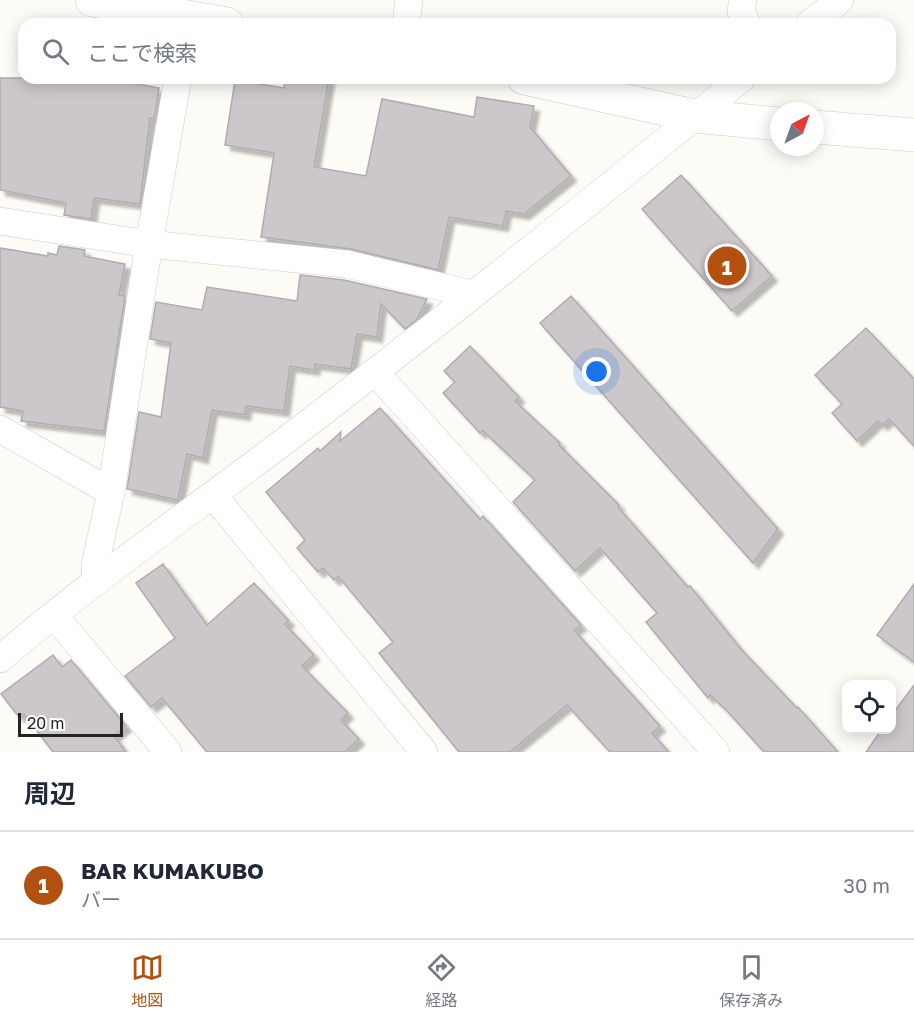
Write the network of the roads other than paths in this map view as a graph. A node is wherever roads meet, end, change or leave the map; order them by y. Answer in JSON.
{"nodes":[{"id":1,"x":92,"y":0,"type":"edge"},
{"id":2,"x":410,"y":0,"type":"edge"},
{"id":3,"x":743,"y":0,"type":"edge"},
{"id":4,"x":840,"y":0,"type":"edge"},
{"id":5,"x":174,"y":18,"type":"edge"},
{"id":6,"x":407,"y":18,"type":"edge"},
{"id":7,"x":744,"y":18,"type":"edge"},
{"id":8,"x":817,"y":18,"type":"edge"},
{"id":9,"x":177,"y":84,"type":"edge"},
{"id":10,"x":551,"y":84,"type":"edge"},
{"id":11,"x":735,"y":84,"type":"edge"},
{"id":12,"x":695,"y":116,"type":"junction"},
{"id":13,"x":770,"y":122,"type":"edge"},
{"id":14,"x":824,"y":128,"type":"edge"},
{"id":15,"x":914,"y":135,"type":"edge"},
{"id":16,"x":0,"y":220,"type":"edge"},
{"id":17,"x":149,"y":244,"type":"junction"},
{"id":18,"x":472,"y":294,"type":"junction"},
{"id":19,"x":375,"y":372,"type":"junction"},
{"id":20,"x":0,"y":429,"type":"edge"},
{"id":21,"x":111,"y":492,"type":"junction"},
{"id":22,"x":213,"y":495,"type":"junction"},
{"id":23,"x":96,"y":582,"type":"junction"},
{"id":24,"x":54,"y":615,"type":"junction"},
{"id":25,"x":0,"y":659,"type":"edge"},
{"id":26,"x":168,"y":752,"type":"edge"},
{"id":27,"x":424,"y":752,"type":"edge"},
{"id":28,"x":716,"y":752,"type":"edge"}],
"edges":[{"from":1,"to":5,"type":"street"},
{"from":2,"to":6,"type":"street"},
{"from":3,"to":7,"type":"street"},
{"from":4,"to":8,"type":"street"},
{"from":9,"to":17,"type":"street"},
{"from":10,"to":12,"type":"street"},
{"from":11,"to":12,"type":"street"},
{"from":12,"to":13,"type":"street"},
{"from":12,"to":18,"type":"street"},
{"from":14,"to":15,"type":"street"},
{"from":16,"to":17,"type":"street"},
{"from":17,"to":18,"type":"street"},
{"from":17,"to":21,"type":"street"},
{"from":18,"to":19,"type":"street"},
{"from":19,"to":22,"type":"street"},
{"from":19,"to":28,"type":"street"},
{"from":20,"to":21,"type":"street"},
{"from":21,"to":23,"type":"street"},
{"from":22,"to":23,"type":"street"},
{"from":22,"to":27,"type":"street"},
{"from":23,"to":24,"type":"street"},
{"from":24,"to":25,"type":"street"},
{"from":24,"to":26,"type":"street"}]}
